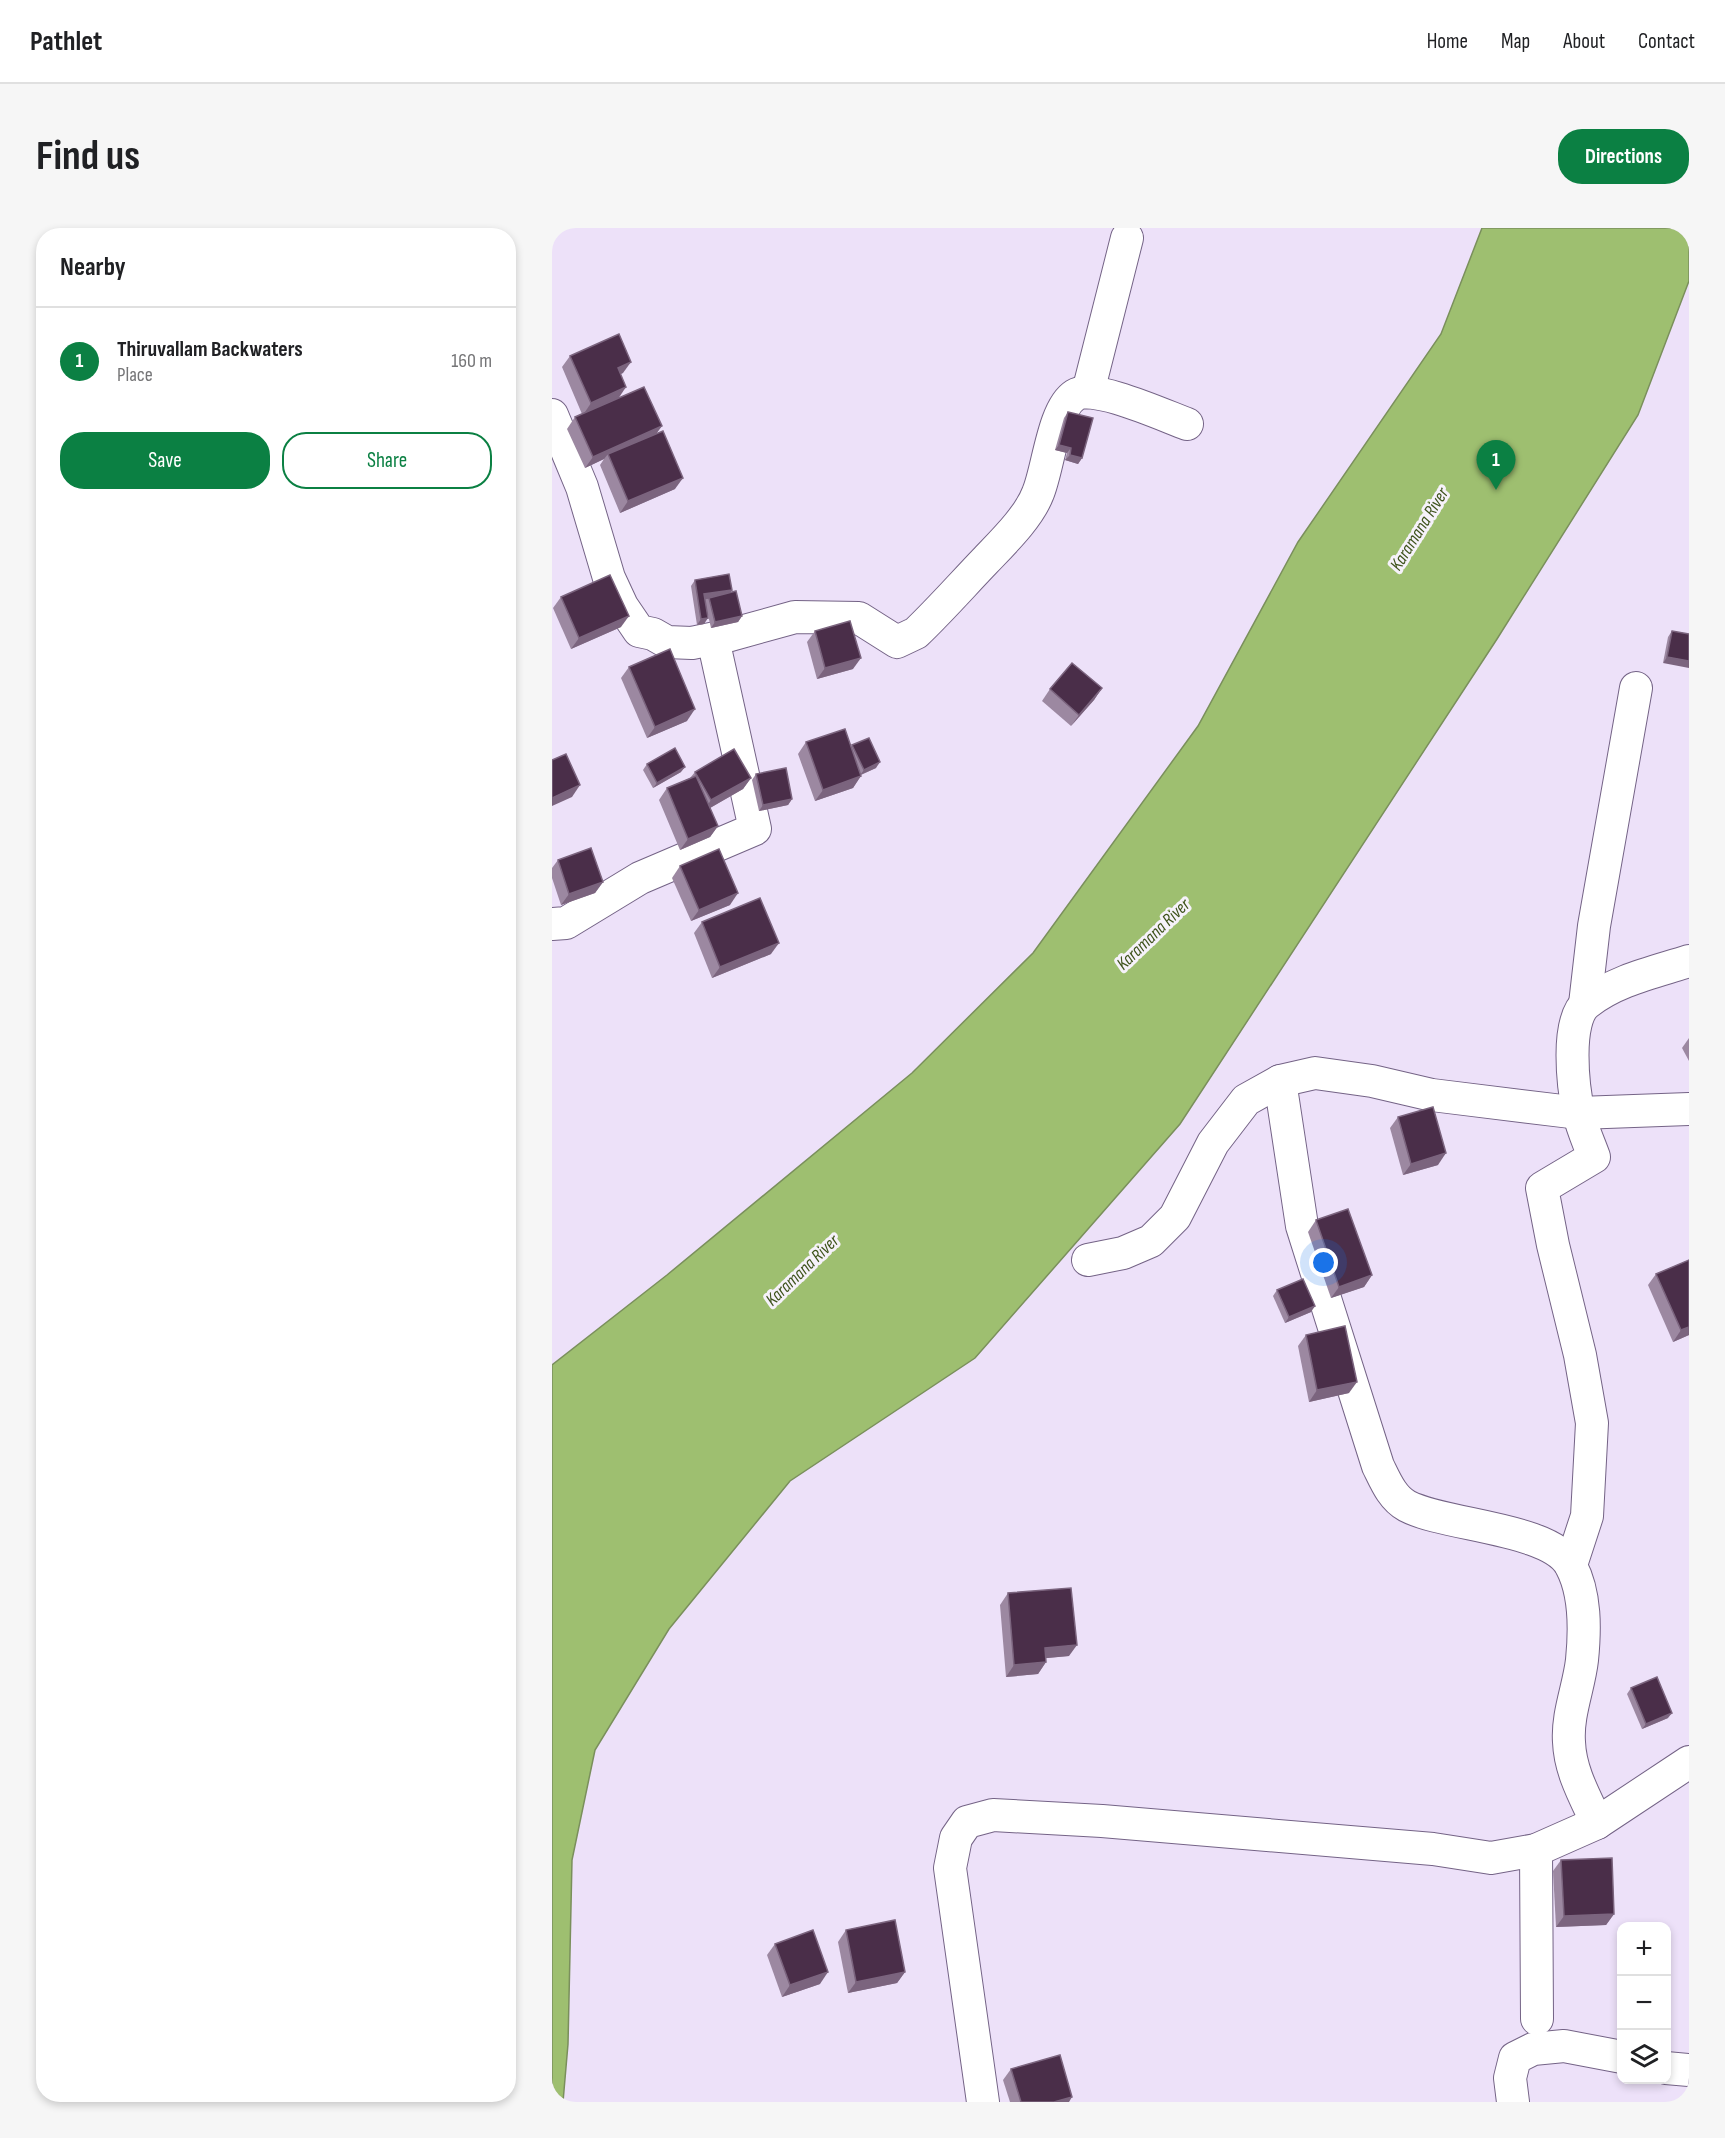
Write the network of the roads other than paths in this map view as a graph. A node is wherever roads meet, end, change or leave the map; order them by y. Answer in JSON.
{"nodes":[{"id":1,"x":1127,"y":238,"type":"dead end"},
{"id":2,"x":1088,"y":392,"type":"junction"},
{"id":3,"x":552,"y":415,"type":"edge"},
{"id":4,"x":1187,"y":424,"type":"dead end"},
{"id":5,"x":713,"y":639,"type":"junction"},
{"id":6,"x":1636,"y":688,"type":"dead end"},
{"id":7,"x":552,"y":924,"type":"edge"},
{"id":8,"x":1689,"y":961,"type":"edge"},
{"id":9,"x":1585,"y":1004,"type":"junction"},
{"id":10,"x":1280,"y":1081,"type":"junction"},
{"id":11,"x":1689,"y":1109,"type":"edge"},
{"id":12,"x":1579,"y":1113,"type":"junction"},
{"id":13,"x":1089,"y":1260,"type":"dead end"},
{"id":14,"x":1571,"y":1564,"type":"junction"},
{"id":15,"x":1689,"y":1762,"type":"edge"},
{"id":16,"x":1597,"y":1823,"type":"junction"},
{"id":17,"x":1536,"y":1850,"type":"junction"},
{"id":18,"x":1537,"y":2019,"type":"dead end"},
{"id":19,"x":1617,"y":2056,"type":"edge"},
{"id":20,"x":1671,"y":2068,"type":"edge"},
{"id":21,"x":1689,"y":2070,"type":"edge"},
{"id":22,"x":983,"y":2102,"type":"edge"},
{"id":23,"x":1513,"y":2102,"type":"edge"}],
"edges":[{"from":1,"to":2,"type":"street"},
{"from":2,"to":4,"type":"street"},
{"from":2,"to":5,"type":"street"},
{"from":3,"to":5,"type":"street"},
{"from":5,"to":7,"type":"street"},
{"from":6,"to":9,"type":"street"},
{"from":8,"to":9,"type":"street"},
{"from":9,"to":12,"type":"street"},
{"from":10,"to":12,"type":"street"},
{"from":10,"to":13,"type":"street"},
{"from":10,"to":14,"type":"street"},
{"from":11,"to":12,"type":"street"},
{"from":12,"to":14,"type":"street"},
{"from":14,"to":16,"type":"street"},
{"from":15,"to":16,"type":"street"},
{"from":16,"to":17,"type":"street"},
{"from":17,"to":18,"type":"street"},
{"from":17,"to":22,"type":"street"},
{"from":19,"to":23,"type":"street"},
{"from":20,"to":21,"type":"street"}]}
